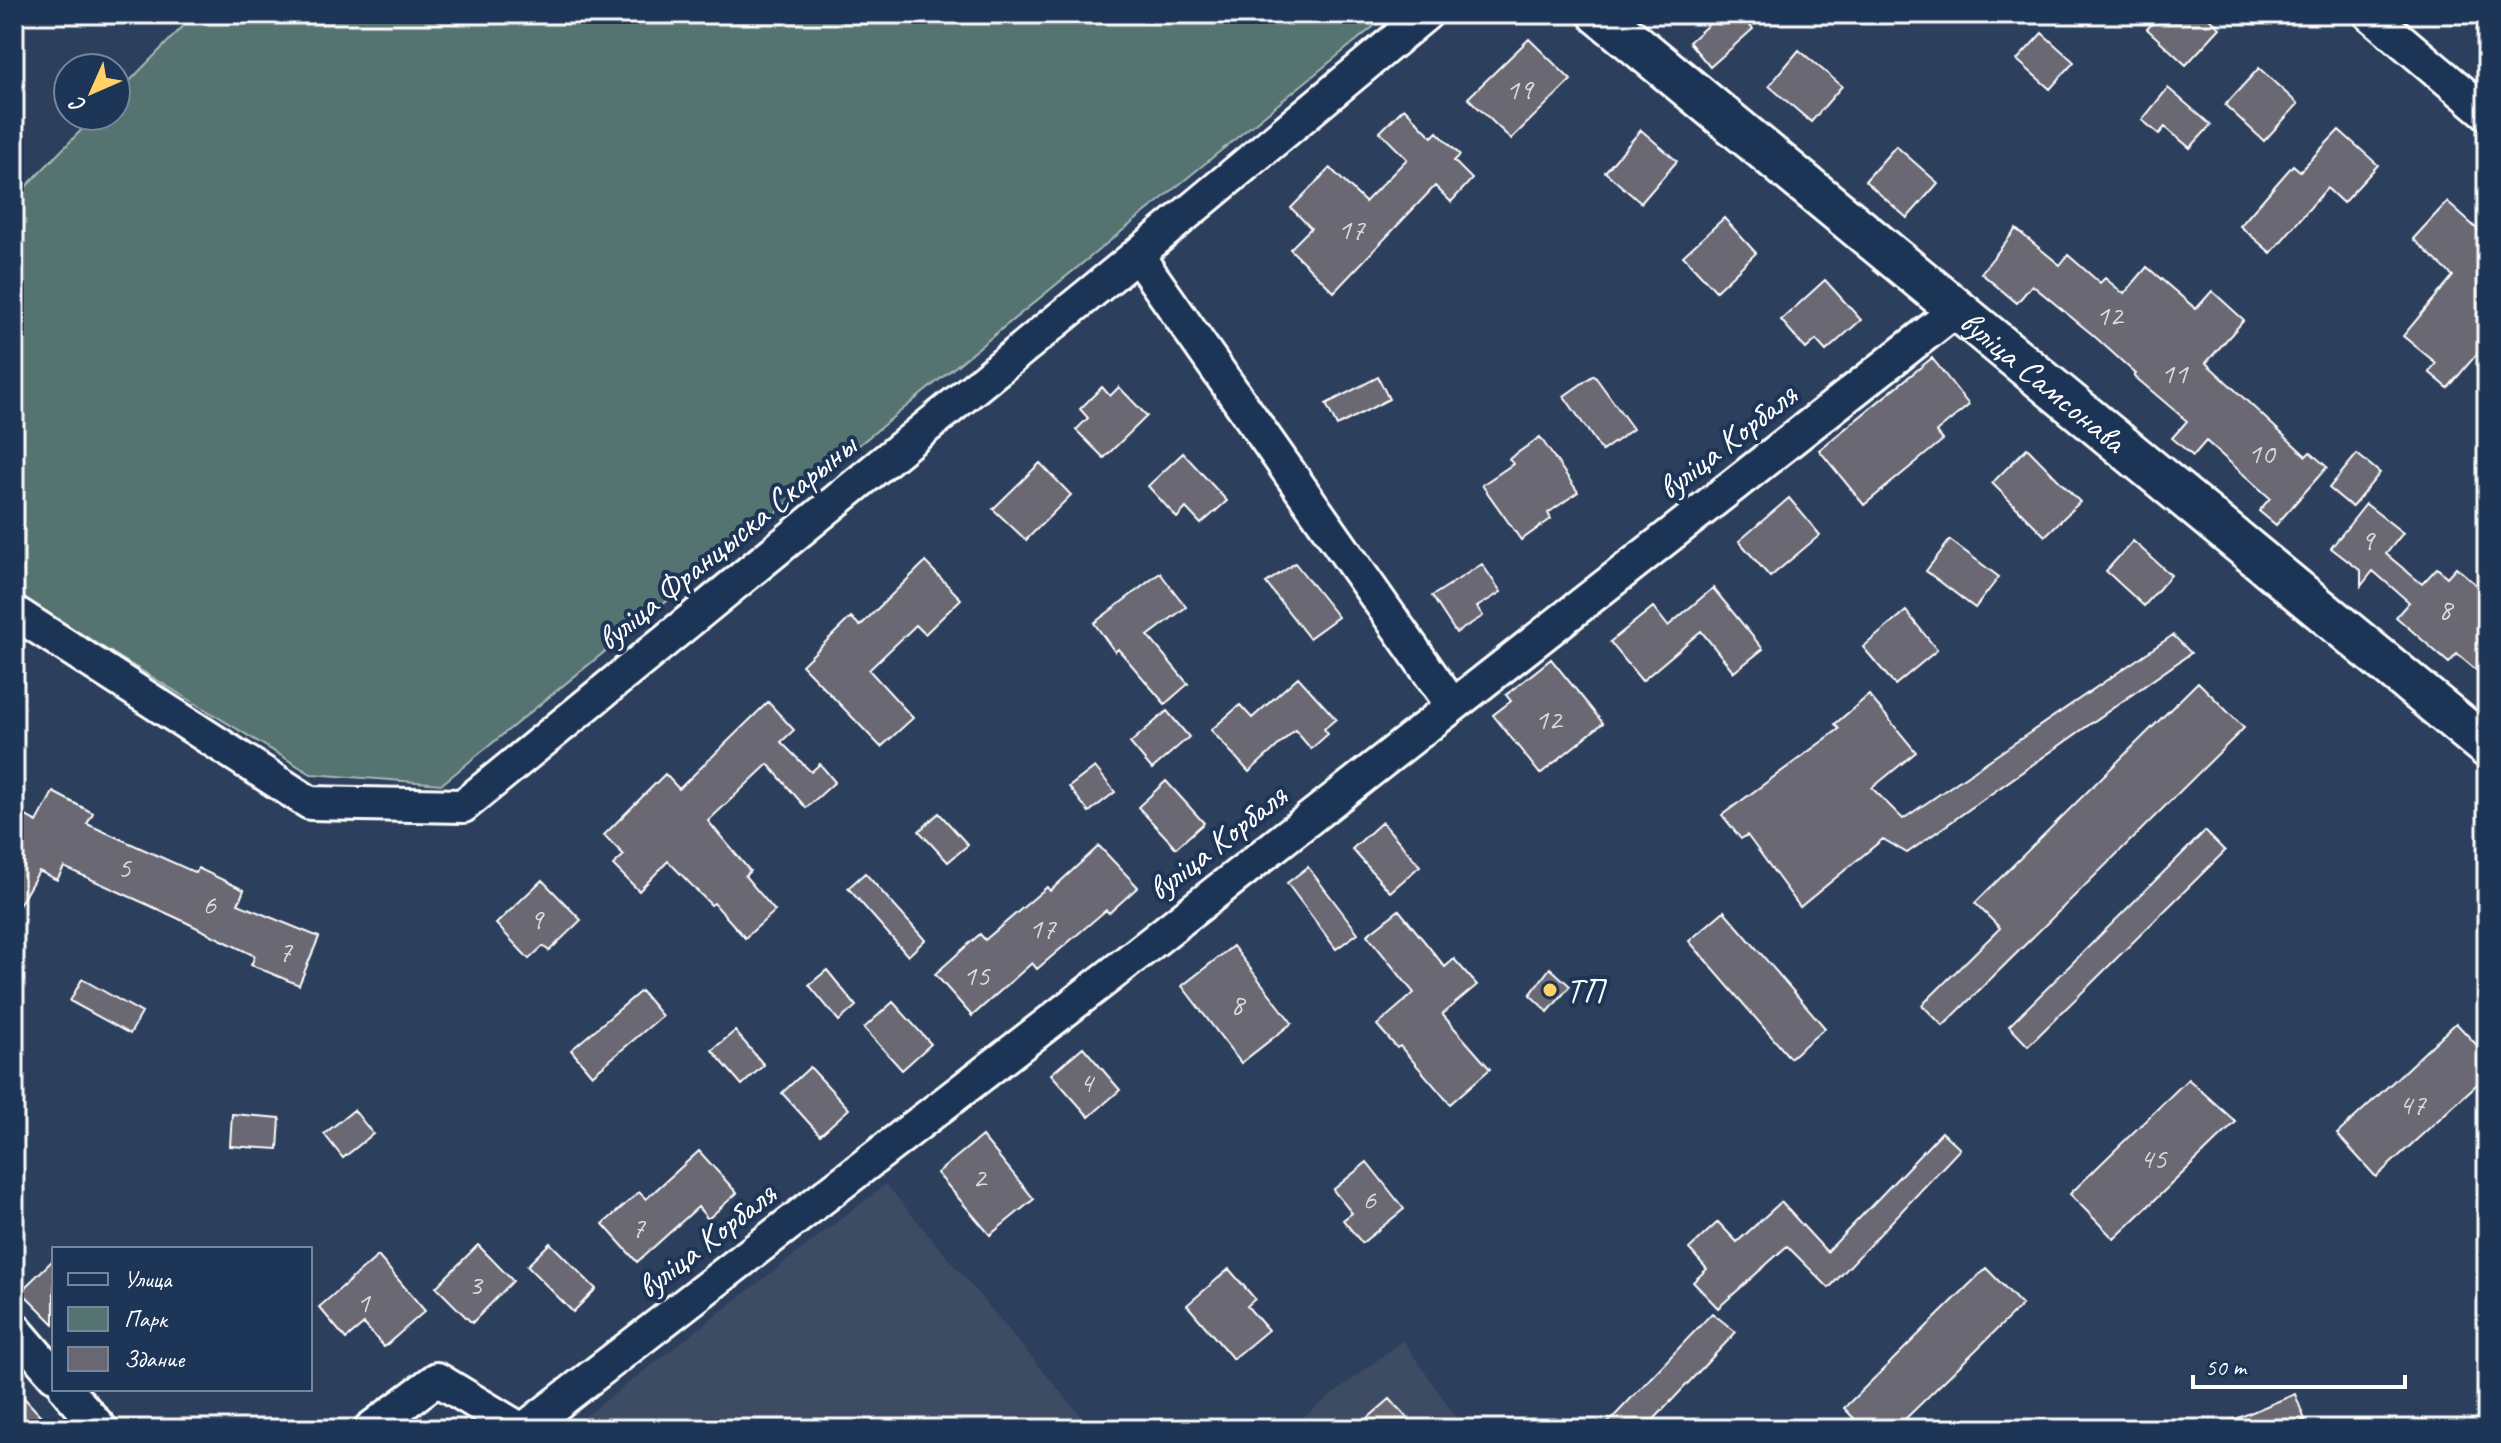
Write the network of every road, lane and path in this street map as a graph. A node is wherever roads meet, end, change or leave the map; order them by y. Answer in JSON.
{"nodes":[{"id":1,"x":1426,"y":14,"type":"edge"},
{"id":2,"x":1599,"y":14,"type":"edge"},
{"id":3,"x":2370,"y":14,"type":"edge"},
{"id":4,"x":2487,"y":113,"type":"edge"},
{"id":5,"x":1137,"y":255,"type":"junction"},
{"id":6,"x":1955,"y":311,"type":"junction"},
{"id":7,"x":14,"y":612,"type":"edge"},
{"id":8,"x":1452,"y":705,"type":"junction"},
{"id":9,"x":2487,"y":747,"type":"edge"},
{"id":10,"x":14,"y":1328,"type":"edge"},
{"id":11,"x":52,"y":1373,"type":"edge"},
{"id":12,"x":68,"y":1391,"type":"edge"},
{"id":13,"x":101,"y":1429,"type":"edge"},
{"id":14,"x":370,"y":1429,"type":"edge"},
{"id":15,"x":522,"y":1429,"type":"edge"}],
"edges":[{"from":1,"to":5,"type":"street","name":"вуліца Францыска Скарыны"},
{"from":2,"to":6,"type":"street","name":"вуліца Самсонава"},
{"from":3,"to":4,"type":"street"},
{"from":5,"to":7,"type":"street","name":"вуліца Францыска Скарыны"},
{"from":5,"to":8,"type":"street"},
{"from":6,"to":8,"type":"street","name":"вуліца Корбаля"},
{"from":6,"to":9,"type":"street","name":"вуліца Самсонава"},
{"from":8,"to":15,"type":"street","name":"вуліца Корбаля"},
{"from":10,"to":11,"type":"street"},
{"from":12,"to":13,"type":"street"},
{"from":14,"to":15,"type":"street","name":"вуліца Корбаля"}]}
